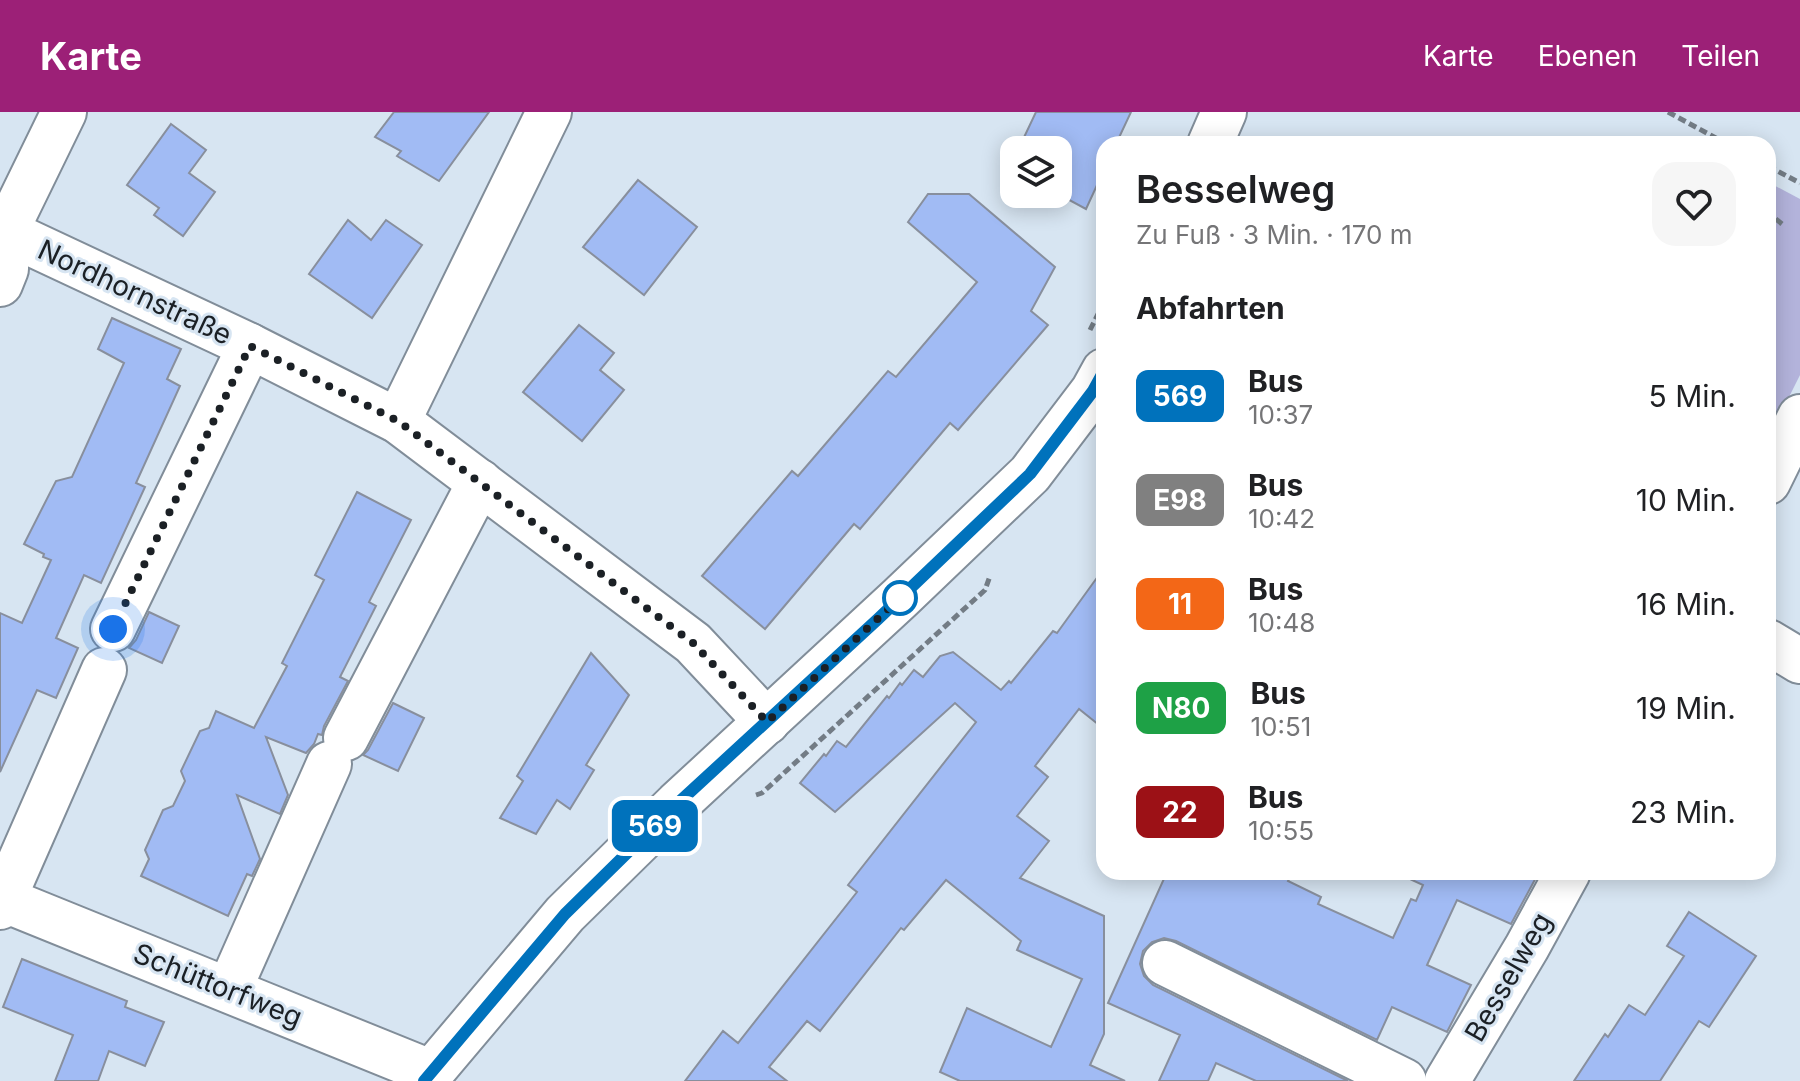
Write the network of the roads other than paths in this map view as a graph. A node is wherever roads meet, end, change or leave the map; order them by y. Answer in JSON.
{"nodes":[{"id":1,"x":64,"y":112,"type":"edge"},
{"id":2,"x":549,"y":112,"type":"edge"},
{"id":3,"x":1224,"y":112,"type":"edge"},
{"id":4,"x":1214,"y":136,"type":"edge"},
{"id":5,"x":3,"y":230,"type":"edge"},
{"id":6,"x":0,"y":284,"type":"edge"},
{"id":7,"x":250,"y":346,"type":"junction"},
{"id":8,"x":1096,"y":386,"type":"edge"},
{"id":9,"x":1800,"y":417,"type":"edge"},
{"id":10,"x":398,"y":421,"type":"junction"},
{"id":11,"x":1776,"y":466,"type":"edge"},
{"id":12,"x":480,"y":482,"type":"junction"},
{"id":13,"x":1776,"y":647,"type":"edge"},
{"id":14,"x":1800,"y":661,"type":"edge"},
{"id":15,"x":767,"y":722,"type":"junction"},
{"id":16,"x":1564,"y":880,"type":"edge"},
{"id":17,"x":2,"y":901,"type":"edge"},
{"id":18,"x":1165,"y":963,"type":"dead end"},
{"id":19,"x":229,"y":990,"type":"junction"},
{"id":20,"x":427,"y":1076,"type":"edge"},
{"id":21,"x":1404,"y":1081,"type":"edge"},
{"id":22,"x":1447,"y":1081,"type":"edge"}],
"edges":[{"from":1,"to":5,"type":"street"},
{"from":2,"to":10,"type":"street"},
{"from":3,"to":4,"type":"street"},
{"from":5,"to":6,"type":"street"},
{"from":5,"to":7,"type":"street","name":"Nordhornstraße"},
{"from":7,"to":10,"type":"street","name":"Nordhornstraße"},
{"from":7,"to":17,"type":"street","name":"Schüttorfweg"},
{"from":8,"to":15,"type":"street"},
{"from":9,"to":11,"type":"street"},
{"from":10,"to":12,"type":"street","name":"Nordhornstraße"},
{"from":12,"to":15,"type":"street","name":"Nordhornstraße"},
{"from":12,"to":19,"type":"street"},
{"from":13,"to":14,"type":"street"},
{"from":15,"to":20,"type":"street"},
{"from":16,"to":22,"type":"street","name":"Besselweg"},
{"from":17,"to":19,"type":"street","name":"Schüttorfweg"},
{"from":18,"to":21,"type":"street"},
{"from":19,"to":20,"type":"street","name":"Schüttorfweg"}]}
